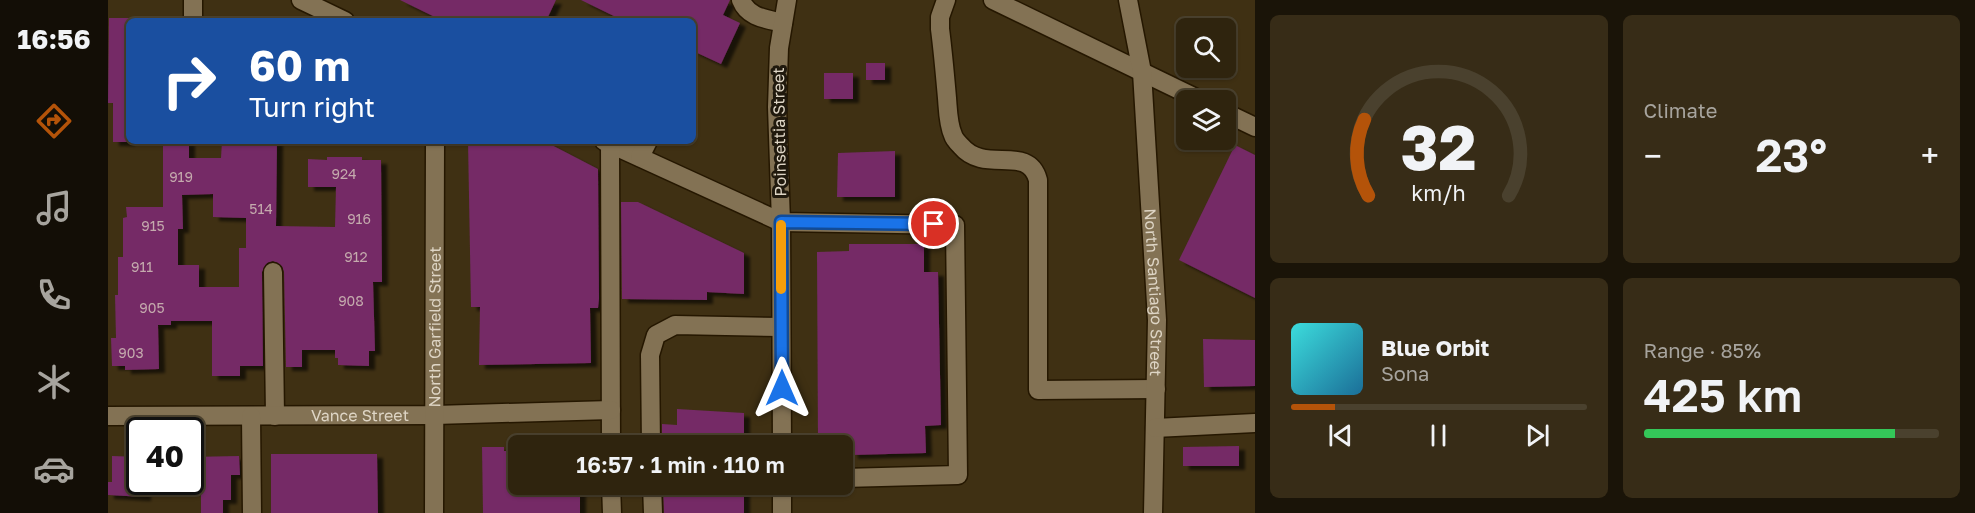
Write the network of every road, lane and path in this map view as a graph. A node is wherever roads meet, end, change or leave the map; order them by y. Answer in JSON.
{"nodes":[{"id":1,"x":193,"y":0,"type":"edge"},
{"id":2,"x":301,"y":0,"type":"edge"},
{"id":3,"x":741,"y":0,"type":"edge"},
{"id":4,"x":787,"y":0,"type":"edge"},
{"id":5,"x":946,"y":0,"type":"edge"},
{"id":6,"x":993,"y":0,"type":"edge"},
{"id":7,"x":1128,"y":0,"type":"edge"},
{"id":8,"x":193,"y":18,"type":"edge"},
{"id":9,"x":339,"y":18,"type":"edge"},
{"id":10,"x":783,"y":23,"type":"junction"},
{"id":11,"x":1142,"y":72,"type":"junction"},
{"id":12,"x":1179,"y":90,"type":"edge"},
{"id":13,"x":1236,"y":118,"type":"edge"},
{"id":14,"x":1255,"y":127,"type":"edge"},
{"id":15,"x":435,"y":144,"type":"edge"},
{"id":16,"x":607,"y":144,"type":"edge"},
{"id":17,"x":618,"y":144,"type":"edge"},
{"id":18,"x":644,"y":149,"type":"edge"},
{"id":19,"x":781,"y":222,"type":"junction"},
{"id":20,"x":273,"y":272,"type":"dead end"},
{"id":21,"x":781,"y":327,"type":"junction"},
{"id":22,"x":1156,"y":389,"type":"junction"},
{"id":23,"x":611,"y":410,"type":"junction"},
{"id":24,"x":435,"y":415,"type":"junction"},
{"id":25,"x":108,"y":416,"type":"edge"},
{"id":26,"x":275,"y":416,"type":"junction"},
{"id":27,"x":251,"y":417,"type":"junction"},
{"id":28,"x":1255,"y":423,"type":"edge"},
{"id":29,"x":1155,"y":428,"type":"junction"},
{"id":30,"x":611,"y":435,"type":"edge"},
{"id":31,"x":651,"y":435,"type":"edge"},
{"id":32,"x":782,"y":435,"type":"edge"},
{"id":33,"x":853,"y":478,"type":"edge"},
{"id":34,"x":611,"y":495,"type":"edge"},
{"id":35,"x":652,"y":495,"type":"edge"},
{"id":36,"x":782,"y":495,"type":"edge"},
{"id":37,"x":252,"y":513,"type":"edge"},
{"id":38,"x":434,"y":513,"type":"edge"},
{"id":39,"x":612,"y":513,"type":"edge"},
{"id":40,"x":652,"y":513,"type":"edge"},
{"id":41,"x":782,"y":513,"type":"edge"},
{"id":42,"x":1153,"y":513,"type":"edge"}],
"edges":[{"from":1,"to":8,"type":"street"},
{"from":2,"to":9,"type":"street"},
{"from":3,"to":10,"type":"street"},
{"from":4,"to":10,"type":"street","name":"Poinsettia Street"},
{"from":5,"to":22,"type":"street"},
{"from":6,"to":11,"type":"street"},
{"from":7,"to":11,"type":"street","name":"North Santiago Street"},
{"from":10,"to":19,"type":"street","name":"Poinsettia Street"},
{"from":11,"to":12,"type":"street"},
{"from":11,"to":22,"type":"street","name":"North Santiago Street"},
{"from":13,"to":14,"type":"street"},
{"from":15,"to":24,"type":"street","name":"North Garfield Street"},
{"from":16,"to":23,"type":"street"},
{"from":17,"to":18,"type":"street"},
{"from":18,"to":19,"type":"street"},
{"from":19,"to":21,"type":"street","name":"Poinsettia Street"},
{"from":19,"to":33,"type":"street"},
{"from":20,"to":26,"type":"street"},
{"from":21,"to":31,"type":"street"},
{"from":21,"to":32,"type":"street","name":"Poinsettia Street"},
{"from":22,"to":29,"type":"street","name":"North Santiago Street"},
{"from":23,"to":24,"type":"street","name":"Vance Street"},
{"from":23,"to":30,"type":"street"},
{"from":24,"to":26,"type":"street","name":"Vance Street"},
{"from":24,"to":38,"type":"street","name":"North Garfield Street"},
{"from":25,"to":27,"type":"street","name":"Vance Street"},
{"from":26,"to":27,"type":"street","name":"Vance Street"},
{"from":27,"to":37,"type":"street"},
{"from":28,"to":29,"type":"street"},
{"from":29,"to":42,"type":"street","name":"North Santiago Street"},
{"from":34,"to":39,"type":"street"},
{"from":35,"to":40,"type":"street"},
{"from":36,"to":41,"type":"street"}]}
